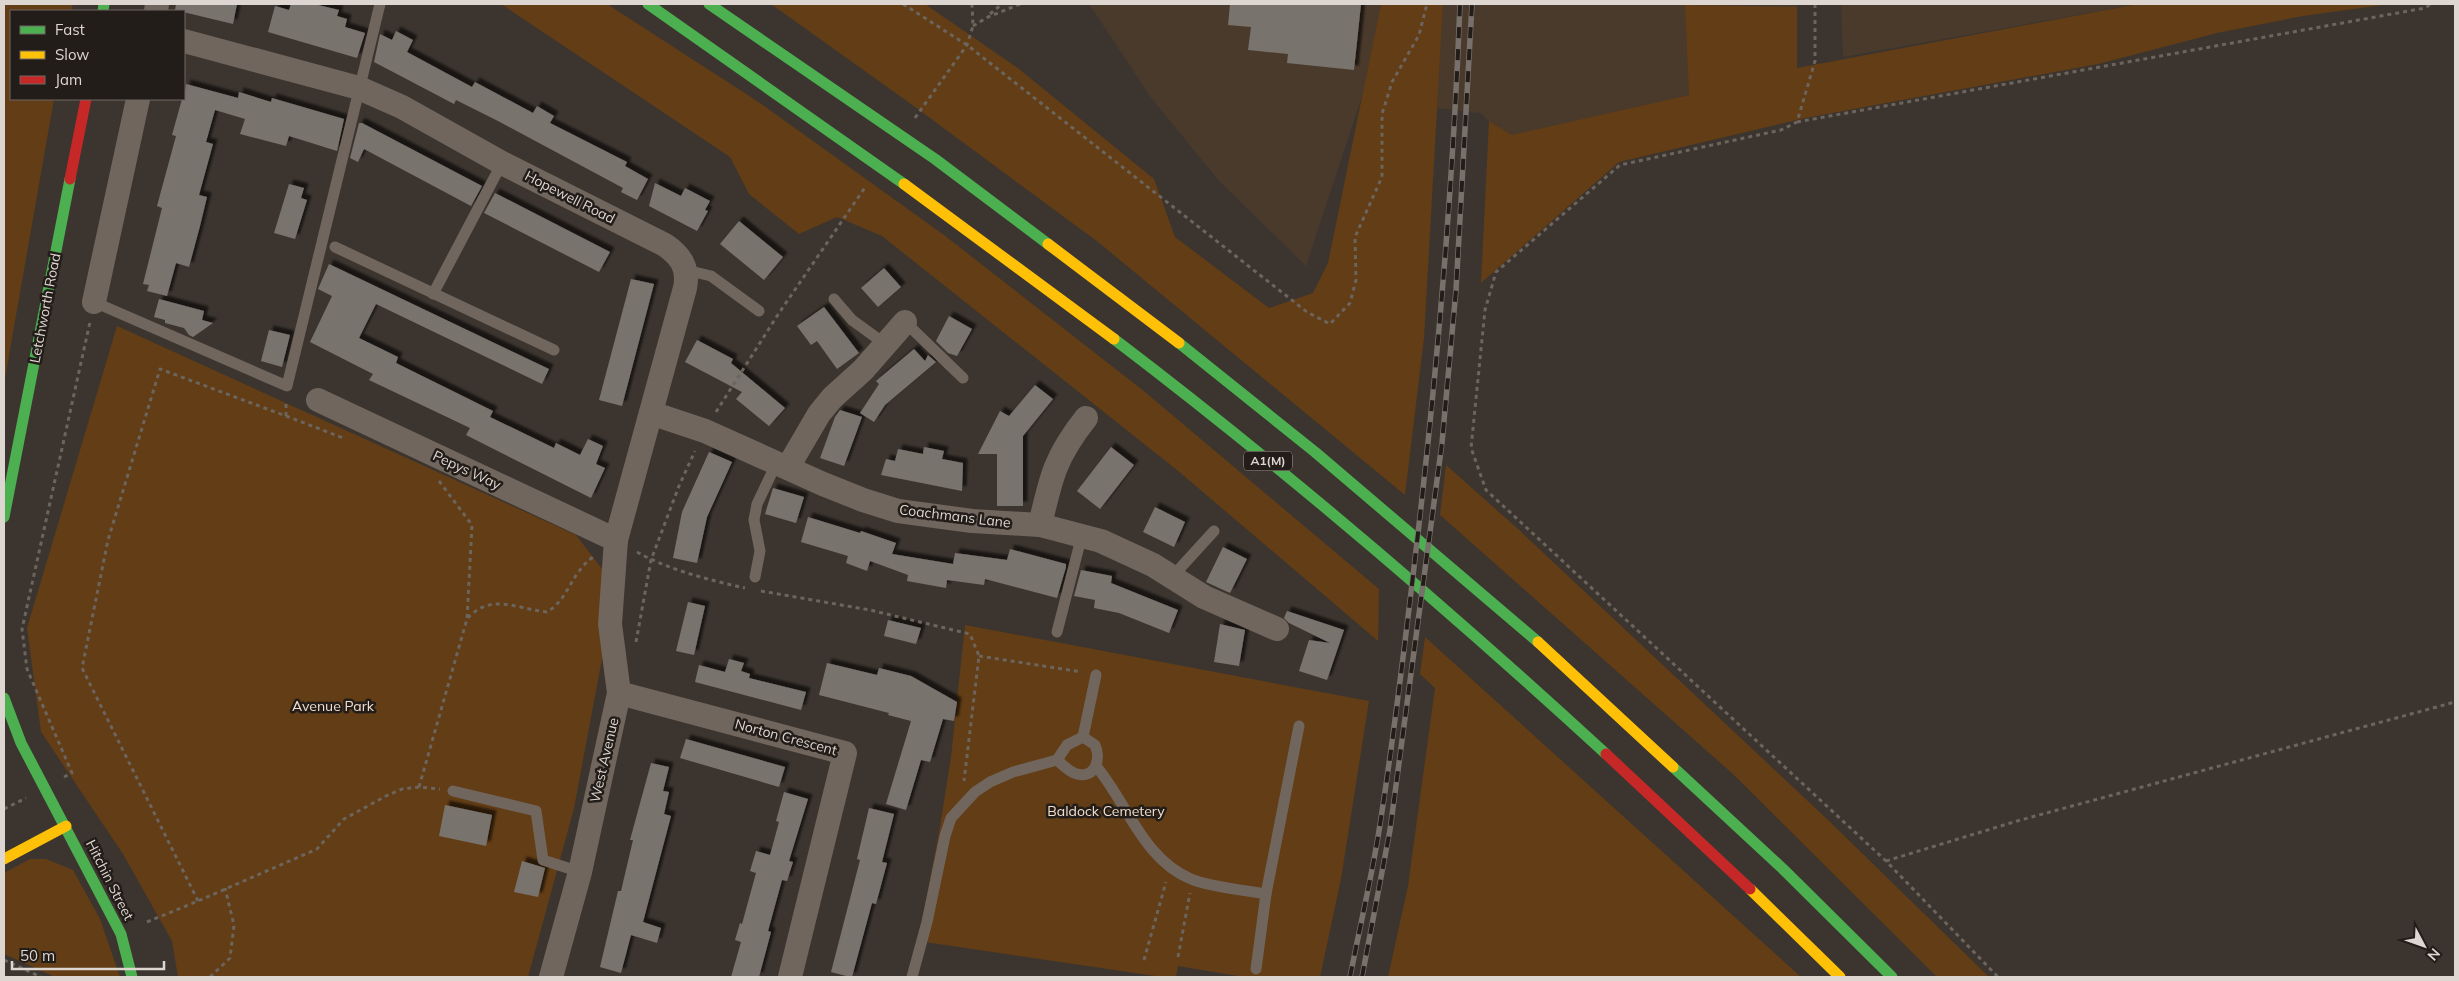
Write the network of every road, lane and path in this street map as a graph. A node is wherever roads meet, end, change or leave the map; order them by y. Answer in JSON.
{"nodes":[{"id":1,"x":380,"y":4,"type":"edge"},
{"id":2,"x":648,"y":4,"type":"edge"},
{"id":3,"x":710,"y":4,"type":"edge"},
{"id":4,"x":903,"y":4,"type":"edge"},
{"id":5,"x":972,"y":4,"type":"edge"},
{"id":6,"x":1002,"y":4,"type":"edge"},
{"id":7,"x":1020,"y":4,"type":"edge"},
{"id":8,"x":1427,"y":4,"type":"edge"},
{"id":9,"x":1815,"y":4,"type":"edge"},
{"id":10,"x":2431,"y":4,"type":"edge"},
{"id":11,"x":988,"y":17,"type":"junction"},
{"id":12,"x":973,"y":26,"type":"junction"},
{"id":13,"x":185,"y":41,"type":"edge"},
{"id":14,"x":967,"y":45,"type":"junction"},
{"id":15,"x":359,"y":88,"type":"junction"},
{"id":16,"x":86,"y":100,"type":"edge"},
{"id":17,"x":138,"y":100,"type":"edge"},
{"id":18,"x":913,"y":120,"type":"dead end"},
{"id":19,"x":1797,"y":122,"type":"junction"},
{"id":20,"x":502,"y":163,"type":"junction"},
{"id":21,"x":840,"y":223,"type":"dead end"},
{"id":22,"x":335,"y":246,"type":"dead end"},
{"id":23,"x":686,"y":270,"type":"junction"},
{"id":24,"x":433,"y":294,"type":"junction"},
{"id":25,"x":834,"y":299,"type":"dead end"},
{"id":26,"x":94,"y":302,"type":"junction"},
{"id":27,"x":759,"y":311,"type":"dead end"},
{"id":28,"x":905,"y":322,"type":"joint"},
{"id":29,"x":885,"y":344,"type":"junction"},
{"id":30,"x":554,"y":350,"type":"dead end"},
{"id":31,"x":963,"y":378,"type":"dead end"},
{"id":32,"x":287,"y":386,"type":"junction"},
{"id":33,"x":318,"y":400,"type":"dead end"},
{"id":34,"x":651,"y":413,"type":"junction"},
{"id":35,"x":286,"y":416,"type":"junction"},
{"id":36,"x":1086,"y":418,"type":"dead end"},
{"id":37,"x":705,"y":431,"type":"junction"},
{"id":38,"x":350,"y":441,"type":"dead end"},
{"id":39,"x":782,"y":464,"type":"junction"},
{"id":40,"x":432,"y":473,"type":"dead end"},
{"id":41,"x":4,"y":517,"type":"edge"},
{"id":42,"x":1040,"y":525,"type":"junction"},
{"id":43,"x":1214,"y":530,"type":"dead end"},
{"id":44,"x":1082,"y":535,"type":"junction"},
{"id":45,"x":616,"y":540,"type":"junction"},
{"id":46,"x":651,"y":560,"type":"junction"},
{"id":47,"x":755,"y":577,"type":"dead end"},
{"id":48,"x":1172,"y":578,"type":"junction"},
{"id":49,"x":750,"y":589,"type":"dead end"},
{"id":50,"x":758,"y":591,"type":"dead end"},
{"id":51,"x":466,"y":619,"type":"junction"},
{"id":52,"x":1277,"y":628,"type":"dead end"},
{"id":53,"x":1057,"y":632,"type":"dead end"},
{"id":54,"x":635,"y":647,"type":"dead end"},
{"id":55,"x":979,"y":656,"type":"junction"},
{"id":56,"x":1096,"y":674,"type":"joint"},
{"id":57,"x":619,"y":693,"type":"junction"},
{"id":58,"x":4,"y":698,"type":"edge"},
{"id":59,"x":2455,"y":702,"type":"edge"},
{"id":60,"x":1299,"y":726,"type":"dead end"},
{"id":61,"x":1083,"y":737,"type":"junction"},
{"id":62,"x":1057,"y":760,"type":"junction"},
{"id":63,"x":1096,"y":766,"type":"junction"},
{"id":64,"x":72,"y":773,"type":"dead end"},
{"id":65,"x":419,"y":787,"type":"junction"},
{"id":66,"x":453,"y":791,"type":"joint"},
{"id":67,"x":22,"y":800,"type":"dead end"},
{"id":68,"x":960,"y":806,"type":"junction"},
{"id":69,"x":4,"y":809,"type":"edge"},
{"id":70,"x":66,"y":826,"type":"junction"},
{"id":71,"x":4,"y":859,"type":"edge"},
{"id":72,"x":1886,"y":861,"type":"junction"},
{"id":73,"x":1170,"y":867,"type":"junction"},
{"id":74,"x":580,"y":872,"type":"junction"},
{"id":75,"x":1192,"y":880,"type":"junction"},
{"id":76,"x":225,"y":888,"type":"junction"},
{"id":77,"x":1266,"y":894,"type":"junction"},
{"id":78,"x":198,"y":901,"type":"junction"},
{"id":79,"x":147,"y":922,"type":"dead end"},
{"id":80,"x":1178,"y":957,"type":"dead end"},
{"id":81,"x":4,"y":960,"type":"edge"},
{"id":82,"x":1144,"y":960,"type":"dead end"},
{"id":83,"x":1256,"y":969,"type":"dead end"},
{"id":84,"x":41,"y":977,"type":"edge"},
{"id":85,"x":132,"y":977,"type":"edge"},
{"id":86,"x":210,"y":977,"type":"edge"},
{"id":87,"x":552,"y":977,"type":"edge"},
{"id":88,"x":790,"y":977,"type":"edge"},
{"id":89,"x":912,"y":977,"type":"edge"},
{"id":90,"x":1840,"y":977,"type":"edge"},
{"id":91,"x":1892,"y":977,"type":"edge"},
{"id":92,"x":1998,"y":977,"type":"edge"}],
"edges":[{"from":1,"to":15,"type":"lane"},
{"from":2,"to":90,"type":"main road","number":"A1(M)"},
{"from":3,"to":91,"type":"main road","number":"A1(M)"},
{"from":4,"to":14,"type":"path"},
{"from":5,"to":12,"type":"path"},
{"from":6,"to":11,"type":"path"},
{"from":7,"to":11,"type":"path"},
{"from":8,"to":14,"type":"path"},
{"from":9,"to":19,"type":"path"},
{"from":10,"to":19,"type":"path"},
{"from":11,"to":12,"type":"path"},
{"from":12,"to":14,"type":"path"},
{"from":13,"to":15,"type":"street","name":"Hopewell Road"},
{"from":14,"to":18,"type":"path"},
{"from":15,"to":20,"type":"street","name":"Hopewell Road"},
{"from":15,"to":32,"type":"lane"},
{"from":16,"to":41,"type":"main road","name":"Letchworth Road"},
{"from":17,"to":26,"type":"street"},
{"from":19,"to":72,"type":"path"},
{"from":20,"to":23,"type":"street","name":"Hopewell Road"},
{"from":20,"to":24,"type":"lane"},
{"from":21,"to":37,"type":"path"},
{"from":22,"to":24,"type":"lane"},
{"from":23,"to":27,"type":"lane"},
{"from":23,"to":34,"type":"street"},
{"from":24,"to":30,"type":"lane"},
{"from":25,"to":29,"type":"lane"},
{"from":26,"to":32,"type":"lane"},
{"from":26,"to":64,"type":"path"},
{"from":28,"to":29,"type":"street"},
{"from":28,"to":31,"type":"lane"},
{"from":29,"to":39,"type":"street"},
{"from":32,"to":35,"type":"path"},
{"from":33,"to":45,"type":"street","name":"Pepys Way"},
{"from":34,"to":37,"type":"street","name":"Coachmans Lane"},
{"from":34,"to":45,"type":"street"},
{"from":35,"to":38,"type":"path"},
{"from":35,"to":78,"type":"path"},
{"from":36,"to":42,"type":"street"},
{"from":37,"to":39,"type":"street","name":"Coachmans Lane"},
{"from":37,"to":46,"type":"path"},
{"from":39,"to":42,"type":"street","name":"Coachmans Lane"},
{"from":39,"to":47,"type":"lane"},
{"from":40,"to":51,"type":"path"},
{"from":42,"to":44,"type":"street","name":"Coachmans Lane"},
{"from":43,"to":48,"type":"lane"},
{"from":44,"to":48,"type":"street","name":"Coachmans Lane"},
{"from":44,"to":53,"type":"lane"},
{"from":45,"to":51,"type":"path"},
{"from":45,"to":57,"type":"street","name":"West Avenue"},
{"from":46,"to":49,"type":"path"},
{"from":46,"to":54,"type":"path"},
{"from":48,"to":52,"type":"street","name":"Coachmans Lane"},
{"from":50,"to":55,"type":"path"},
{"from":51,"to":65,"type":"path"},
{"from":55,"to":56,"type":"path"},
{"from":55,"to":68,"type":"path"},
{"from":56,"to":61,"type":"lane"},
{"from":57,"to":74,"type":"street","name":"West Avenue"},
{"from":57,"to":88,"type":"street","name":"Norton Crescent"},
{"from":58,"to":70,"type":"main road"},
{"from":59,"to":72,"type":"path"},
{"from":60,"to":77,"type":"lane"},
{"from":61,"to":62,"type":"lane"},
{"from":61,"to":63,"type":"lane"},
{"from":62,"to":63,"type":"lane"},
{"from":62,"to":68,"type":"lane"},
{"from":63,"to":73,"type":"lane"},
{"from":65,"to":66,"type":"path"},
{"from":65,"to":76,"type":"path"},
{"from":66,"to":74,"type":"lane"},
{"from":67,"to":69,"type":"path"},
{"from":68,"to":89,"type":"lane"},
{"from":70,"to":71,"type":"main road"},
{"from":70,"to":85,"type":"main road","name":"Hitchin Street"},
{"from":72,"to":92,"type":"path"},
{"from":73,"to":75,"type":"lane"},
{"from":73,"to":82,"type":"path"},
{"from":74,"to":87,"type":"street","name":"West Avenue"},
{"from":75,"to":77,"type":"lane"},
{"from":75,"to":80,"type":"path"},
{"from":76,"to":78,"type":"path"},
{"from":76,"to":86,"type":"path"},
{"from":77,"to":83,"type":"lane"},
{"from":78,"to":79,"type":"path"},
{"from":81,"to":84,"type":"path"}]}
